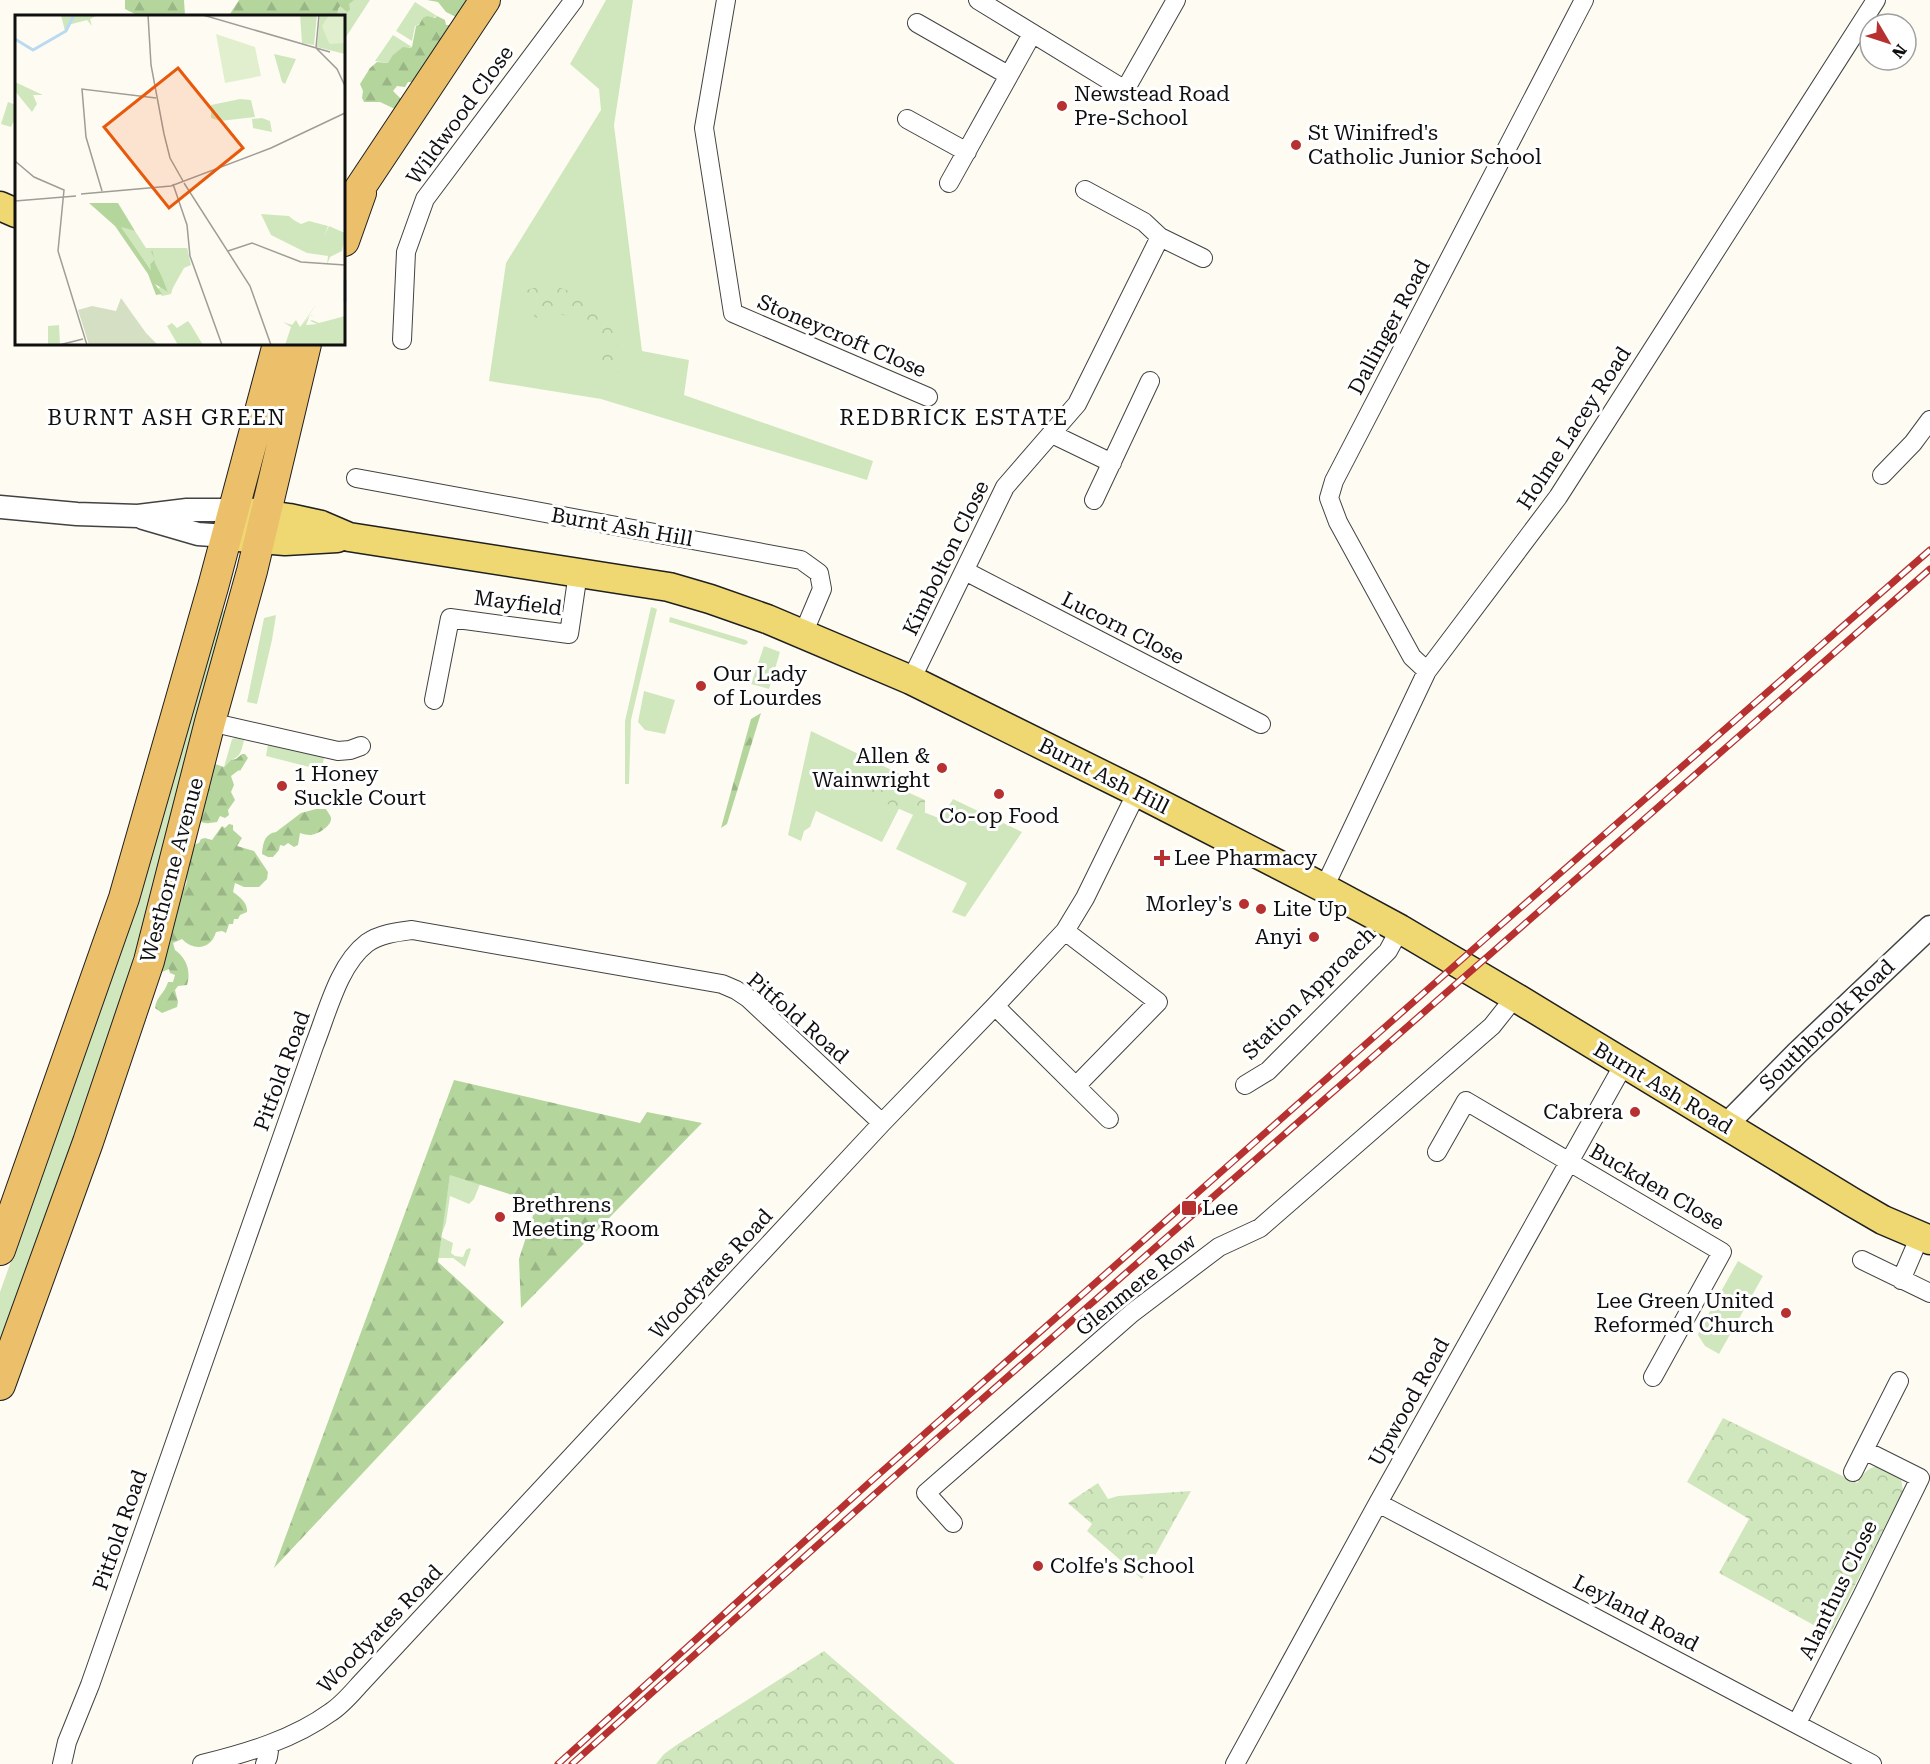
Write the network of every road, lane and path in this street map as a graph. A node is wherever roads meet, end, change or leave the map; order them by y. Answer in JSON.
{"nodes":[{"id":1,"x":485,"y":0,"type":"edge"},
{"id":2,"x":574,"y":0,"type":"edge"},
{"id":3,"x":726,"y":0,"type":"edge"},
{"id":4,"x":978,"y":0,"type":"edge"},
{"id":5,"x":1176,"y":0,"type":"edge"},
{"id":6,"x":1584,"y":0,"type":"edge"},
{"id":7,"x":1876,"y":0,"type":"edge"},
{"id":8,"x":916,"y":22,"type":"dead end"},
{"id":9,"x":1032,"y":34,"type":"junction"},
{"id":10,"x":1008,"y":75,"type":"junction"},
{"id":11,"x":907,"y":119,"type":"dead end"},
{"id":12,"x":967,"y":152,"type":"junction"},
{"id":13,"x":365,"y":182,"type":"junction"},
{"id":14,"x":949,"y":183,"type":"dead end"},
{"id":15,"x":1085,"y":190,"type":"dead end"},
{"id":16,"x":0,"y":206,"type":"edge"},
{"id":17,"x":345,"y":211,"type":"edge"},
{"id":18,"x":15,"y":213,"type":"edge"},
{"id":19,"x":1160,"y":237,"type":"junction"},
{"id":20,"x":345,"y":238,"type":"edge"},
{"id":21,"x":1203,"y":258,"type":"dead end"},
{"id":22,"x":402,"y":340,"type":"dead end"},
{"id":23,"x":278,"y":345,"type":"edge"},
{"id":24,"x":306,"y":345,"type":"edge"},
{"id":25,"x":1150,"y":381,"type":"dead end"},
{"id":26,"x":927,"y":397,"type":"dead end"},
{"id":27,"x":1930,"y":420,"type":"edge"},
{"id":28,"x":1052,"y":434,"type":"junction"},
{"id":29,"x":1112,"y":463,"type":"junction"},
{"id":30,"x":1882,"y":475,"type":"dead end"},
{"id":31,"x":356,"y":478,"type":"dead end"},
{"id":32,"x":1094,"y":500,"type":"dead end"},
{"id":33,"x":0,"y":507,"type":"edge"},
{"id":34,"x":230,"y":523,"type":"junction"},
{"id":35,"x":262,"y":527,"type":"junction"},
{"id":36,"x":964,"y":571,"type":"junction"},
{"id":37,"x":578,"y":573,"type":"junction"},
{"id":38,"x":803,"y":634,"type":"junction"},
{"id":39,"x":1427,"y":671,"type":"junction"},
{"id":40,"x":911,"y":680,"type":"junction"},
{"id":41,"x":435,"y":700,"type":"dead end"},
{"id":42,"x":210,"y":722,"type":"junction"},
{"id":43,"x":1261,"y":724,"type":"dead end"},
{"id":44,"x":361,"y":746,"type":"dead end"},
{"id":45,"x":1137,"y":792,"type":"junction"},
{"id":46,"x":1324,"y":888,"type":"junction"},
{"id":47,"x":1930,"y":927,"type":"edge"},
{"id":48,"x":1400,"y":929,"type":"junction"},
{"id":49,"x":1065,"y":930,"type":"junction"},
{"id":50,"x":1515,"y":997,"type":"junction"},
{"id":51,"x":995,"y":1006,"type":"junction"},
{"id":52,"x":1624,"y":1064,"type":"junction"},
{"id":53,"x":1076,"y":1086,"type":"junction"},
{"id":54,"x":1245,"y":1086,"type":"dead end"},
{"id":55,"x":1109,"y":1119,"type":"dead end"},
{"id":56,"x":882,"y":1123,"type":"junction"},
{"id":57,"x":1726,"y":1125,"type":"junction"},
{"id":58,"x":1437,"y":1152,"type":"dead end"},
{"id":59,"x":1570,"y":1162,"type":"junction"},
{"id":60,"x":1925,"y":1238,"type":"edge"},
{"id":61,"x":0,"y":1250,"type":"edge"},
{"id":62,"x":1862,"y":1260,"type":"dead end"},
{"id":63,"x":1901,"y":1280,"type":"junction"},
{"id":64,"x":1930,"y":1293,"type":"edge"},
{"id":65,"x":1653,"y":1377,"type":"dead end"},
{"id":66,"x":1899,"y":1381,"type":"dead end"},
{"id":67,"x":0,"y":1385,"type":"edge"},
{"id":68,"x":1864,"y":1450,"type":"junction"},
{"id":69,"x":1853,"y":1472,"type":"dead end"},
{"id":70,"x":1925,"y":1480,"type":"edge"},
{"id":71,"x":1378,"y":1503,"type":"junction"},
{"id":72,"x":953,"y":1523,"type":"dead end"},
{"id":73,"x":1797,"y":1723,"type":"junction"},
{"id":74,"x":270,"y":1744,"type":"junction"},
{"id":75,"x":62,"y":1764,"type":"edge"},
{"id":76,"x":202,"y":1764,"type":"edge"},
{"id":77,"x":265,"y":1764,"type":"edge"},
{"id":78,"x":1235,"y":1764,"type":"edge"},
{"id":79,"x":1872,"y":1764,"type":"edge"}],
"edges":[{"from":1,"to":13,"type":"highway"},
{"from":2,"to":22,"type":"street","name":"Wildwood Close"},
{"from":3,"to":26,"type":"street","name":"Stoneycroft Close"},
{"from":4,"to":9,"type":"street"},
{"from":5,"to":9,"type":"street"},
{"from":6,"to":39,"type":"street","name":"Dallinger Road"},
{"from":7,"to":39,"type":"street","name":"Holme Lacey Road"},
{"from":8,"to":10,"type":"street"},
{"from":9,"to":10,"type":"street"},
{"from":10,"to":12,"type":"street"},
{"from":11,"to":12,"type":"street"},
{"from":12,"to":14,"type":"street"},
{"from":13,"to":17,"type":"highway"},
{"from":13,"to":20,"type":"highway"},
{"from":15,"to":19,"type":"street"},
{"from":16,"to":18,"type":"main road"},
{"from":19,"to":21,"type":"street"},
{"from":19,"to":28,"type":"street","name":"Kimbolton Close"},
{"from":23,"to":34,"type":"highway","name":"Westhorne Avenue"},
{"from":24,"to":35,"type":"highway","name":"Westhorne Avenue"},
{"from":25,"to":29,"type":"street"},
{"from":27,"to":30,"type":"street"},
{"from":28,"to":29,"type":"street"},
{"from":28,"to":36,"type":"street","name":"Kimbolton Close"},
{"from":29,"to":32,"type":"street"},
{"from":31,"to":38,"type":"street","name":"Burnt Ash Hill"},
{"from":33,"to":34,"type":"street","name":"Burnt Ash Hill"},
{"from":34,"to":35,"type":"main road","name":"Burnt Ash Hill"},
{"from":34,"to":61,"type":"highway","name":"Westhorne Avenue"},
{"from":35,"to":37,"type":"main road","name":"Burnt Ash Hill"},
{"from":35,"to":42,"type":"highway","name":"Westhorne Avenue"},
{"from":36,"to":40,"type":"street","name":"Kimbolton Close"},
{"from":36,"to":43,"type":"street","name":"Lucorn Close"},
{"from":37,"to":38,"type":"main road","name":"Burnt Ash Hill"},
{"from":37,"to":41,"type":"street","name":"Mayfield"},
{"from":38,"to":40,"type":"main road","name":"Burnt Ash Hill"},
{"from":39,"to":46,"type":"street","name":"Holme Lacey Road"},
{"from":40,"to":45,"type":"main road","name":"Burnt Ash Hill"},
{"from":42,"to":44,"type":"street"},
{"from":42,"to":67,"type":"highway","name":"Westhorne Avenue"},
{"from":45,"to":46,"type":"main road","name":"Burnt Ash Hill"},
{"from":45,"to":49,"type":"street","name":"Woodyates Road"},
{"from":46,"to":48,"type":"main road","name":"Burnt Ash Hill"},
{"from":47,"to":57,"type":"street","name":"Southbrook Road"},
{"from":48,"to":50,"type":"main road","name":"Burnt Ash Road"},
{"from":48,"to":54,"type":"street","name":"Station Approach"},
{"from":49,"to":51,"type":"street","name":"Woodyates Road"},
{"from":49,"to":53,"type":"street"},
{"from":50,"to":52,"type":"main road","name":"Burnt Ash Road"},
{"from":50,"to":72,"type":"street","name":"Glenmere Row"},
{"from":51,"to":53,"type":"street"},
{"from":51,"to":56,"type":"street","name":"Woodyates Road"},
{"from":52,"to":57,"type":"main road","name":"Burnt Ash Road"},
{"from":52,"to":59,"type":"street","name":"Upwood Road"},
{"from":53,"to":55,"type":"street"},
{"from":56,"to":74,"type":"street","name":"Woodyates Road"},
{"from":56,"to":75,"type":"street","name":"Pitfold Road"},
{"from":57,"to":60,"type":"main road","name":"Burnt Ash Road"},
{"from":58,"to":59,"type":"street"},
{"from":59,"to":65,"type":"street","name":"Buckden Close"},
{"from":59,"to":71,"type":"street","name":"Upwood Road"},
{"from":60,"to":63,"type":"street"},
{"from":62,"to":63,"type":"street"},
{"from":63,"to":64,"type":"street"},
{"from":66,"to":68,"type":"street"},
{"from":68,"to":69,"type":"street"},
{"from":68,"to":70,"type":"street","name":"Alanthus Close"},
{"from":70,"to":73,"type":"street","name":"Alanthus Close"},
{"from":71,"to":73,"type":"street","name":"Leyland Road"},
{"from":71,"to":78,"type":"street","name":"Upwood Road"},
{"from":73,"to":79,"type":"street","name":"Leyland Road"},
{"from":74,"to":76,"type":"street","name":"Woodyates Road"},
{"from":74,"to":77,"type":"street"}]}
